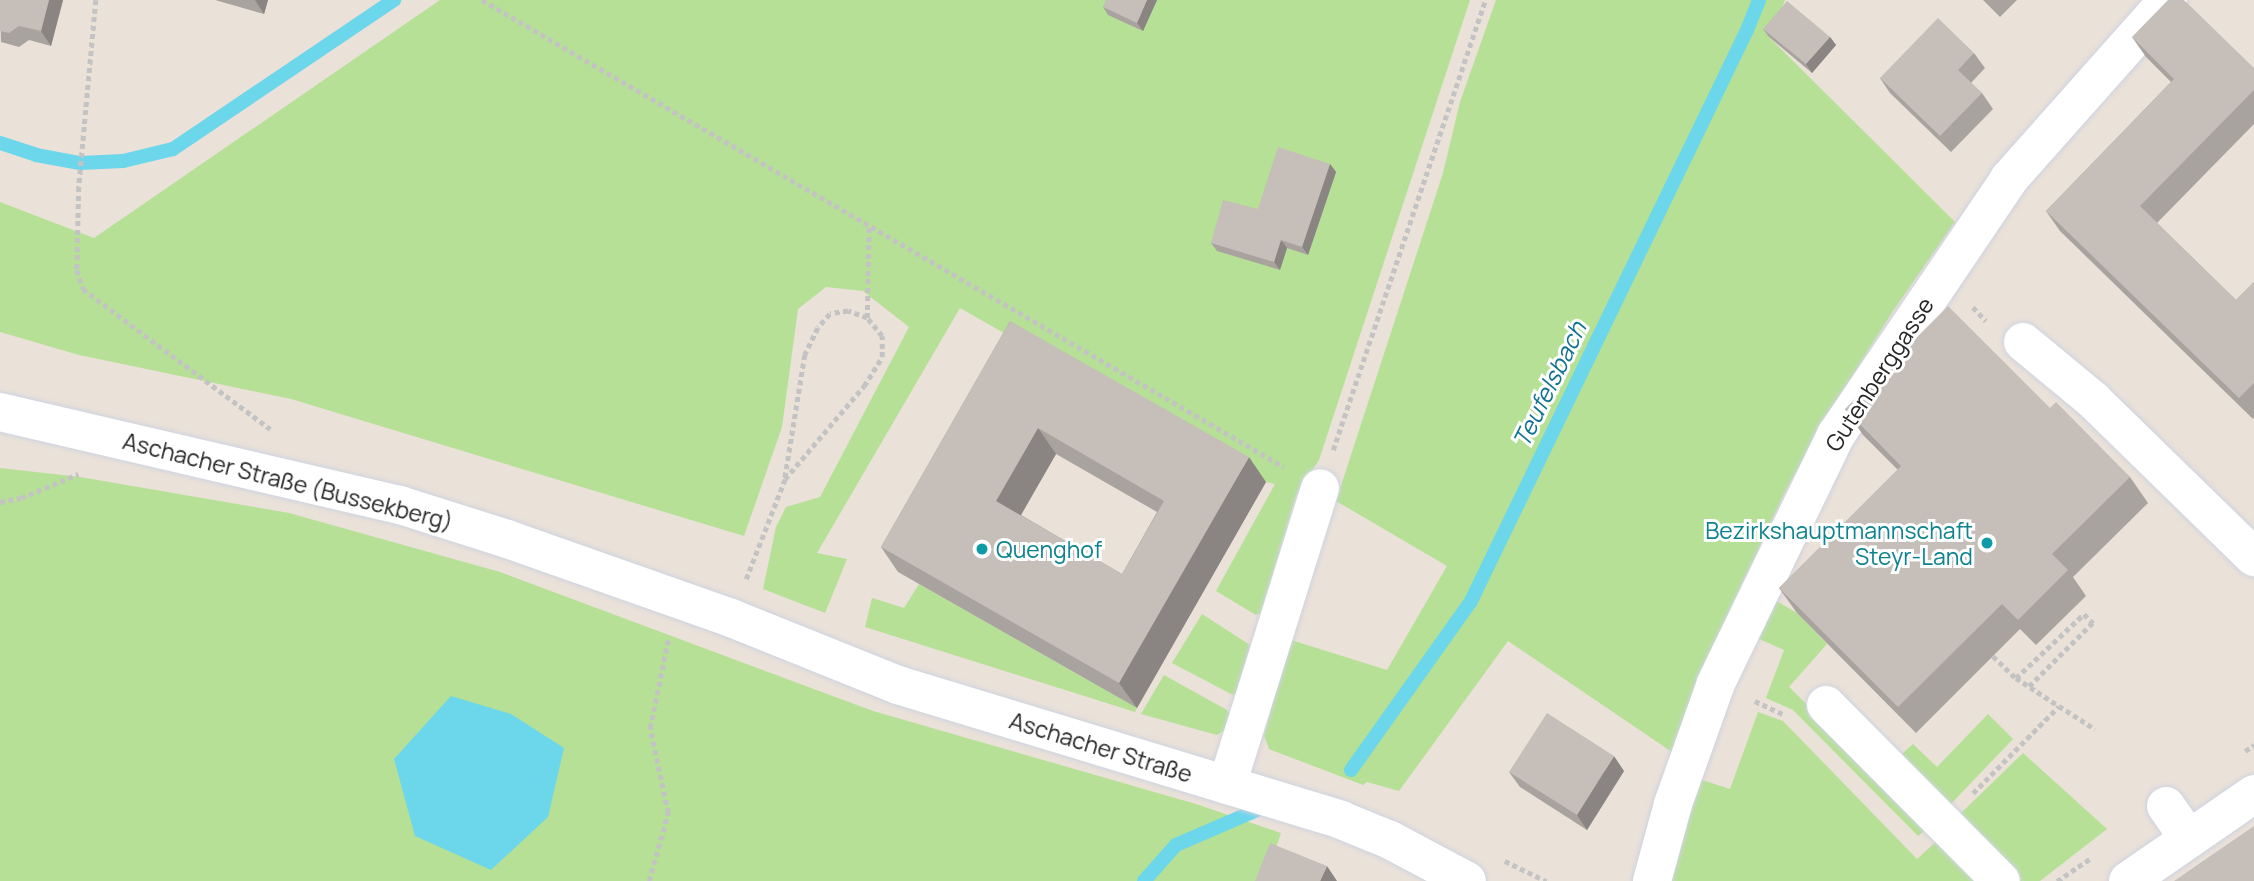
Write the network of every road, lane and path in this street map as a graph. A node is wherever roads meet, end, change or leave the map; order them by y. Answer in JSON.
{"nodes":[{"id":1,"x":96,"y":0,"type":"edge"},
{"id":2,"x":482,"y":0,"type":"edge"},
{"id":3,"x":1485,"y":0,"type":"edge"},
{"id":4,"x":2168,"y":0,"type":"edge"},
{"id":5,"x":869,"y":225,"type":"junction"},
{"id":6,"x":1944,"y":275,"type":"junction"},
{"id":7,"x":867,"y":318,"type":"junction"},
{"id":8,"x":2023,"y":342,"type":"joint"},
{"id":9,"x":0,"y":412,"type":"edge"},
{"id":10,"x":99,"y":435,"type":"junction"},
{"id":11,"x":278,"y":435,"type":"dead end"},
{"id":12,"x":785,"y":480,"type":"junction"},
{"id":13,"x":1320,"y":488,"type":"junction"},
{"id":14,"x":0,"y":502,"type":"edge"},
{"id":15,"x":2254,"y":557,"type":"edge"},
{"id":16,"x":677,"y":599,"type":"junction"},
{"id":17,"x":731,"y":618,"type":"junction"},
{"id":18,"x":1993,"y":656,"type":"dead end"},
{"id":19,"x":2015,"y":678,"type":"junction"},
{"id":20,"x":2029,"y":687,"type":"junction"},
{"id":21,"x":1826,"y":705,"type":"dead end"},
{"id":22,"x":2059,"y":706,"type":"dead end"},
{"id":23,"x":1227,"y":785,"type":"junction"},
{"id":24,"x":2254,"y":794,"type":"edge"},
{"id":25,"x":2166,"y":806,"type":"dead end"},
{"id":26,"x":2189,"y":839,"type":"junction"},
{"id":27,"x":1443,"y":875,"type":"edge"},
{"id":28,"x":649,"y":881,"type":"edge"},
{"id":29,"x":1652,"y":881,"type":"edge"},
{"id":30,"x":2001,"y":881,"type":"edge"},
{"id":31,"x":2128,"y":881,"type":"edge"}],
"edges":[{"from":1,"to":11,"type":"path"},
{"from":2,"to":5,"type":"path"},
{"from":3,"to":13,"type":"path"},
{"from":4,"to":6,"type":"street","name":"Gutenberggasse"},
{"from":5,"to":7,"type":"path"},
{"from":5,"to":13,"type":"path"},
{"from":6,"to":8,"type":"path"},
{"from":6,"to":29,"type":"street","name":"Gutenberggasse"},
{"from":7,"to":12,"type":"path"},
{"from":7,"to":12,"type":"path"},
{"from":8,"to":15,"type":"street"},
{"from":9,"to":10,"type":"street","name":"Aschacher Straße (Bussekberg)"},
{"from":10,"to":14,"type":"path"},
{"from":10,"to":16,"type":"street","name":"Aschacher Straße (Bussekberg)"},
{"from":12,"to":17,"type":"path"},
{"from":13,"to":23,"type":"street"},
{"from":16,"to":17,"type":"street","name":"Aschacher Straße (Bussekberg)"},
{"from":16,"to":28,"type":"path"},
{"from":17,"to":23,"type":"street","name":"Aschacher Straße"},
{"from":18,"to":19,"type":"path"},
{"from":19,"to":20,"type":"path"},
{"from":19,"to":20,"type":"path"},
{"from":20,"to":22,"type":"path"},
{"from":21,"to":30,"type":"street"},
{"from":23,"to":27,"type":"street","name":"Aschacher Straße"},
{"from":24,"to":26,"type":"street"},
{"from":25,"to":26,"type":"street"},
{"from":26,"to":31,"type":"street"}]}
